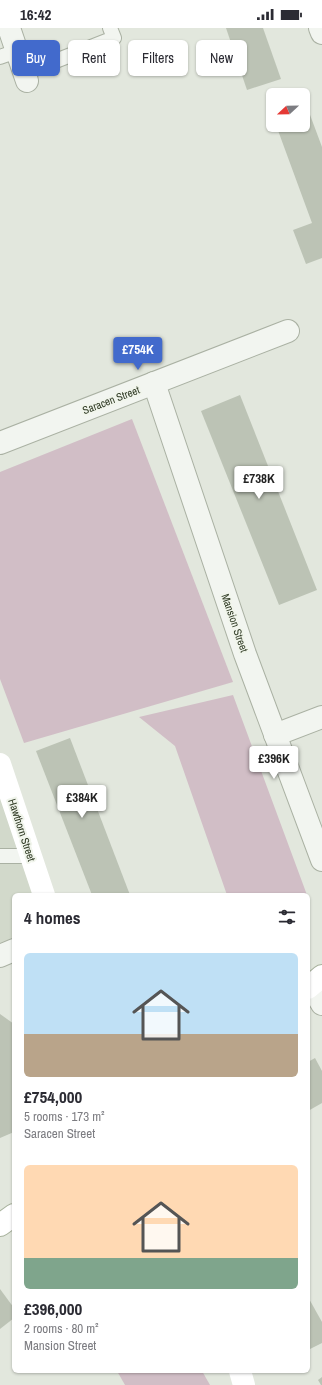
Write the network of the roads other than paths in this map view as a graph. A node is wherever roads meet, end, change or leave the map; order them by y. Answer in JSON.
{"nodes":[{"id":1,"x":9,"y":28,"type":"edge"},
{"id":2,"x":110,"y":28,"type":"edge"},
{"id":3,"x":320,"y":28,"type":"edge"},
{"id":4,"x":322,"y":33,"type":"edge"},
{"id":5,"x":8,"y":54,"type":"edge"},
{"id":6,"x":26,"y":77,"type":"joint"},
{"id":7,"x":288,"y":331,"type":"dead end"},
{"id":8,"x":154,"y":383,"type":"junction"},
{"id":9,"x":0,"y":443,"type":"edge"},
{"id":10,"x":322,"y":717,"type":"edge"},
{"id":11,"x":275,"y":735,"type":"junction"},
{"id":12,"x":0,"y":764,"type":"edge"},
{"id":13,"x":0,"y":856,"type":"edge"},
{"id":14,"x":30,"y":856,"type":"junction"},
{"id":15,"x":322,"y":860,"type":"edge"},
{"id":16,"x":43,"y":893,"type":"edge"},
{"id":17,"x":12,"y":951,"type":"edge"},
{"id":18,"x":0,"y":956,"type":"edge"},
{"id":19,"x":314,"y":983,"type":"edge"},
{"id":20,"x":322,"y":1004,"type":"edge"},
{"id":21,"x":12,"y":1216,"type":"edge"},
{"id":22,"x":0,"y":1225,"type":"edge"},
{"id":23,"x":241,"y":1373,"type":"edge"},
{"id":24,"x":244,"y":1385,"type":"edge"}],
"edges":[{"from":1,"to":5,"type":"street"},
{"from":2,"to":6,"type":"lane"},
{"from":3,"to":4,"type":"street"},
{"from":5,"to":6,"type":"street"},
{"from":7,"to":8,"type":"street","name":"Saracen Street"},
{"from":8,"to":9,"type":"street","name":"Saracen Street"},
{"from":8,"to":11,"type":"street","name":"Mansion Street"},
{"from":10,"to":11,"type":"street"},
{"from":11,"to":15,"type":"street","name":"Mansion Street"},
{"from":12,"to":14,"type":"main road","name":"Hawthorn Street"},
{"from":13,"to":14,"type":"lane"},
{"from":14,"to":16,"type":"main road","name":"Hawthorn Street"},
{"from":17,"to":18,"type":"street"},
{"from":19,"to":20,"type":"street"},
{"from":21,"to":22,"type":"main road"},
{"from":23,"to":24,"type":"main road"}]}
